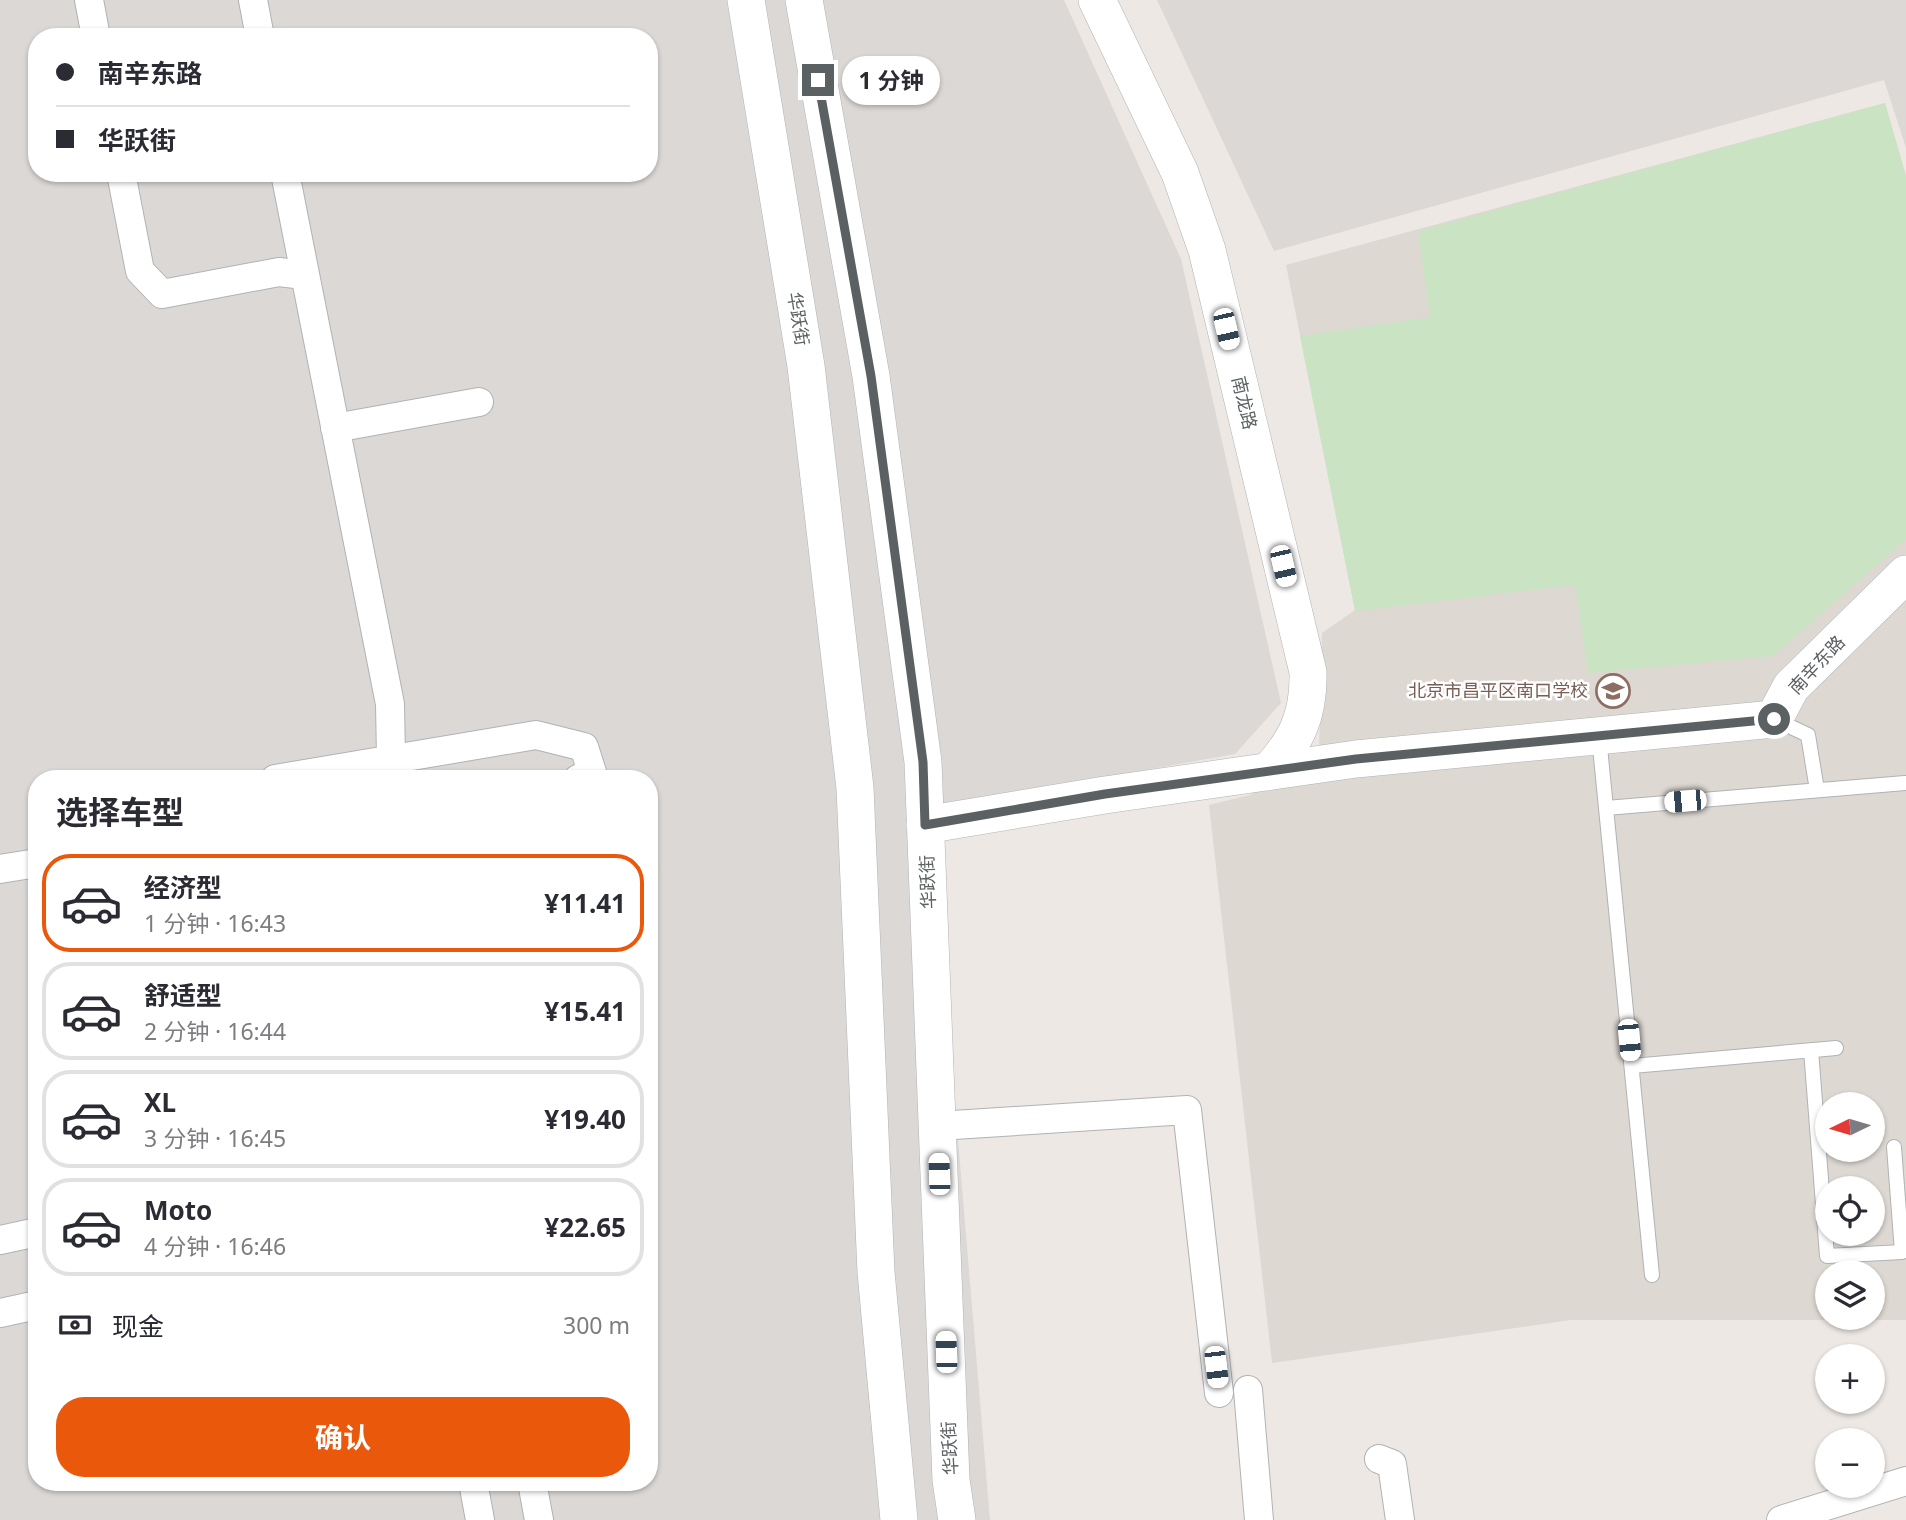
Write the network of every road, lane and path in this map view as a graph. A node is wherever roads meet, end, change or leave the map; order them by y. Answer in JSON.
{"nodes":[{"id":1,"x":89,"y":0,"type":"edge"},
{"id":2,"x":253,"y":0,"type":"edge"},
{"id":3,"x":746,"y":0,"type":"edge"},
{"id":4,"x":804,"y":0,"type":"edge"},
{"id":5,"x":1097,"y":0,"type":"edge"},
{"id":6,"x":94,"y":28,"type":"edge"},
{"id":7,"x":258,"y":28,"type":"edge"},
{"id":8,"x":123,"y":182,"type":"edge"},
{"id":9,"x":287,"y":182,"type":"edge"},
{"id":10,"x":304,"y":275,"type":"junction"},
{"id":11,"x":479,"y":402,"type":"dead end"},
{"id":12,"x":335,"y":428,"type":"junction"},
{"id":13,"x":1906,"y":574,"type":"edge"},
{"id":14,"x":1774,"y":719,"type":"junction"},
{"id":15,"x":1599,"y":736,"type":"junction"},
{"id":16,"x":394,"y":768,"type":"edge"},
{"id":17,"x":372,"y":770,"type":"edge"},
{"id":18,"x":591,"y":770,"type":"edge"},
{"id":19,"x":1268,"y":772,"type":"junction"},
{"id":20,"x":1905,"y":783,"type":"edge"},
{"id":21,"x":1818,"y":790,"type":"junction"},
{"id":22,"x":1606,"y":807,"type":"junction"},
{"id":23,"x":925,"y":825,"type":"junction"},
{"id":24,"x":28,"y":864,"type":"edge"},
{"id":25,"x":0,"y":869,"type":"edge"},
{"id":26,"x":1836,"y":1048,"type":"dead end"},
{"id":27,"x":1811,"y":1050,"type":"junction"},
{"id":28,"x":1632,"y":1066,"type":"junction"},
{"id":29,"x":937,"y":1126,"type":"junction"},
{"id":30,"x":1894,"y":1147,"type":"dead end"},
{"id":31,"x":28,"y":1234,"type":"edge"},
{"id":32,"x":0,"y":1240,"type":"edge"},
{"id":33,"x":1652,"y":1275,"type":"dead end"},
{"id":34,"x":28,"y":1307,"type":"edge"},
{"id":35,"x":0,"y":1313,"type":"edge"},
{"id":36,"x":1248,"y":1390,"type":"dead end"},
{"id":37,"x":1219,"y":1393,"type":"dead end"},
{"id":38,"x":1379,"y":1459,"type":"dead end"},
{"id":39,"x":1906,"y":1481,"type":"edge"},
{"id":40,"x":475,"y":1491,"type":"edge"},
{"id":41,"x":534,"y":1491,"type":"edge"},
{"id":42,"x":480,"y":1520,"type":"edge"},
{"id":43,"x":540,"y":1520,"type":"edge"},
{"id":44,"x":899,"y":1520,"type":"edge"},
{"id":45,"x":957,"y":1520,"type":"edge"},
{"id":46,"x":1259,"y":1520,"type":"edge"},
{"id":47,"x":1400,"y":1520,"type":"edge"},
{"id":48,"x":1781,"y":1520,"type":"edge"}],
"edges":[{"from":1,"to":6,"type":"street"},
{"from":2,"to":7,"type":"street"},
{"from":3,"to":44,"type":"street","name":"华跃街"},
{"from":4,"to":23,"type":"street","name":"华跃街"},
{"from":5,"to":19,"type":"street","name":"南龙路"},
{"from":8,"to":10,"type":"street"},
{"from":9,"to":10,"type":"street"},
{"from":10,"to":12,"type":"street"},
{"from":11,"to":12,"type":"street"},
{"from":12,"to":16,"type":"street"},
{"from":13,"to":14,"type":"street","name":"南辛东路"},
{"from":14,"to":15,"type":"street"},
{"from":14,"to":21,"type":"lane"},
{"from":15,"to":19,"type":"street"},
{"from":15,"to":22,"type":"lane"},
{"from":16,"to":17,"type":"street"},
{"from":16,"to":18,"type":"street"},
{"from":19,"to":23,"type":"street"},
{"from":20,"to":21,"type":"lane"},
{"from":21,"to":22,"type":"lane"},
{"from":22,"to":28,"type":"lane"},
{"from":23,"to":29,"type":"street","name":"华跃街"},
{"from":24,"to":25,"type":"street"},
{"from":26,"to":27,"type":"lane"},
{"from":27,"to":28,"type":"lane"},
{"from":27,"to":30,"type":"lane"},
{"from":28,"to":33,"type":"lane"},
{"from":29,"to":37,"type":"street"},
{"from":29,"to":45,"type":"street","name":"华跃街"},
{"from":31,"to":32,"type":"street"},
{"from":34,"to":35,"type":"street"},
{"from":36,"to":46,"type":"street"},
{"from":38,"to":47,"type":"street"},
{"from":39,"to":48,"type":"street"},
{"from":40,"to":42,"type":"street"},
{"from":41,"to":43,"type":"street"}]}
